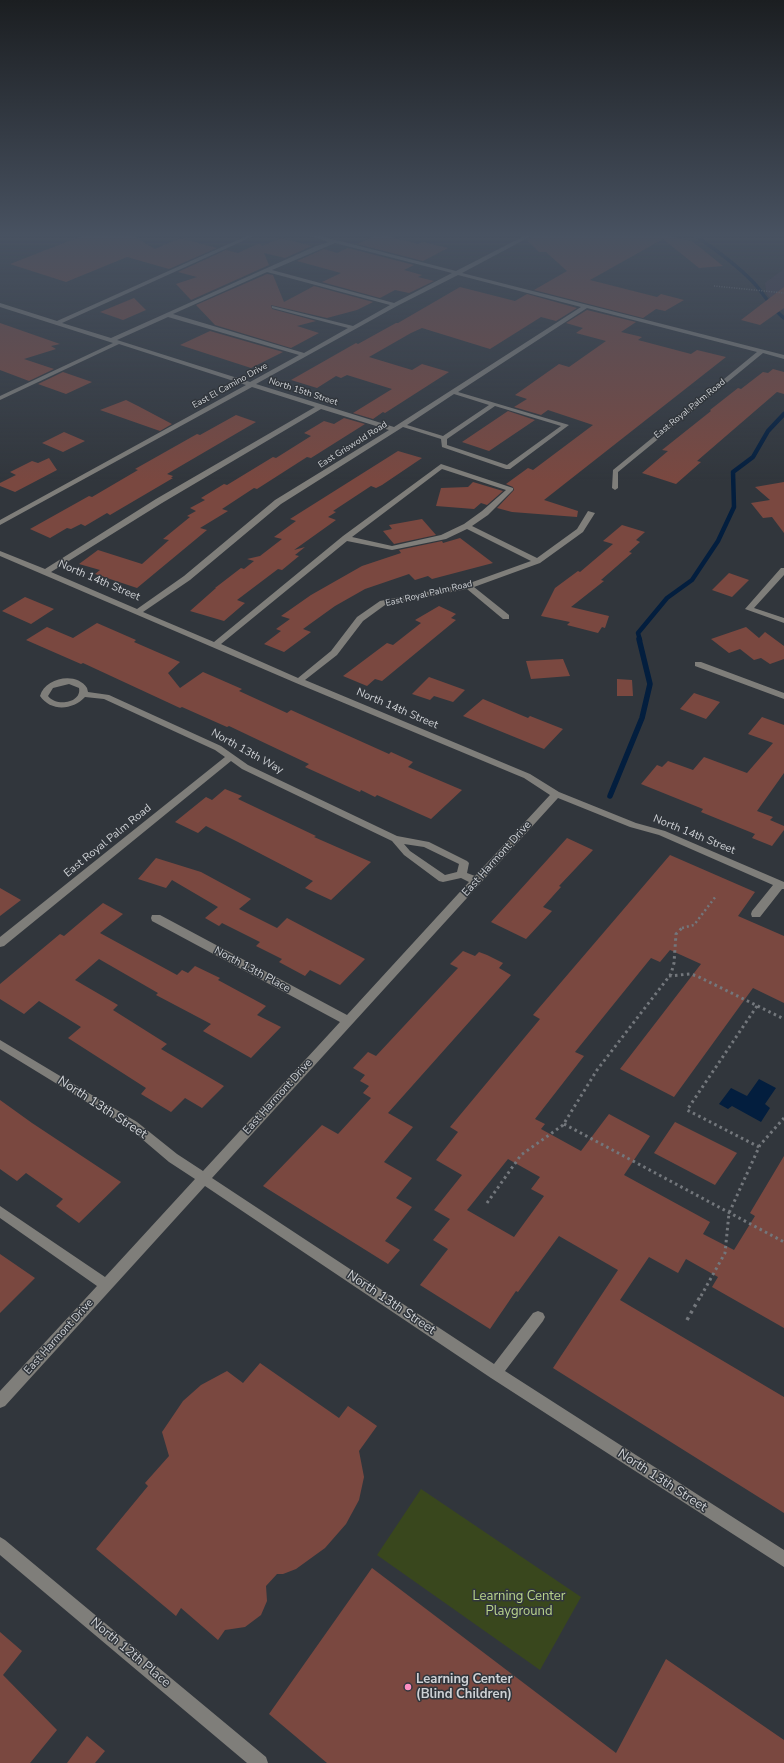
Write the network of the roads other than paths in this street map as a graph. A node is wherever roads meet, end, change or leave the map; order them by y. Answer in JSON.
{"nodes":[{"id":1,"x":35,"y":316,"type":"edge"},
{"id":2,"x":72,"y":316,"type":"edge"},
{"id":3,"x":166,"y":316,"type":"edge"},
{"id":4,"x":173,"y":316,"type":"edge"},
{"id":5,"x":309,"y":316,"type":"edge"},
{"id":6,"x":374,"y":316,"type":"edge"},
{"id":7,"x":570,"y":316,"type":"edge"},
{"id":8,"x":625,"y":316,"type":"edge"},
{"id":9,"x":57,"y":323,"type":"junction"},
{"id":10,"x":353,"y":328,"type":"junction"},
{"id":11,"x":112,"y":340,"type":"junction"},
{"id":12,"x":119,"y":342,"type":"junction"},
{"id":13,"x":761,"y":352,"type":"junction"},
{"id":14,"x":304,"y":355,"type":"junction"},
{"id":15,"x":784,"y":357,"type":"edge"},
{"id":16,"x":251,"y":385,"type":"junction"},
{"id":17,"x":453,"y":392,"type":"junction"},
{"id":18,"x":0,"y":398,"type":"edge"},
{"id":19,"x":494,"y":404,"type":"junction"},
{"id":20,"x":319,"y":406,"type":"junction"},
{"id":21,"x":402,"y":425,"type":"junction"},
{"id":22,"x":394,"y":430,"type":"junction"},
{"id":23,"x":444,"y":438,"type":"junction"},
{"id":24,"x":615,"y":488,"type":"dead end"},
{"id":25,"x":591,"y":514,"type":"dead end"},
{"id":26,"x":0,"y":523,"type":"edge"},
{"id":27,"x":467,"y":526,"type":"junction"},
{"id":28,"x":346,"y":538,"type":"junction"},
{"id":29,"x":0,"y":553,"type":"edge"},
{"id":30,"x":537,"y":561,"type":"junction"},
{"id":31,"x":784,"y":570,"type":"edge"},
{"id":32,"x":46,"y":572,"type":"junction"},
{"id":33,"x":469,"y":586,"type":"junction"},
{"id":34,"x":139,"y":611,"type":"junction"},
{"id":35,"x":506,"y":617,"type":"dead end"},
{"id":36,"x":784,"y":620,"type":"edge"},
{"id":37,"x":215,"y":645,"type":"junction"},
{"id":38,"x":698,"y":664,"type":"dead end"},
{"id":39,"x":299,"y":681,"type":"junction"},
{"id":40,"x":84,"y":694,"type":"dead end"},
{"id":41,"x":784,"y":696,"type":"edge"},
{"id":42,"x":231,"y":757,"type":"junction"},
{"id":43,"x":556,"y":794,"type":"junction"},
{"id":44,"x":396,"y":839,"type":"junction"},
{"id":45,"x":462,"y":874,"type":"junction"},
{"id":46,"x":477,"y":882,"type":"junction"},
{"id":47,"x":782,"y":885,"type":"edge"},
{"id":48,"x":756,"y":914,"type":"dead end"},
{"id":49,"x":156,"y":918,"type":"dead end"},
{"id":50,"x":0,"y":943,"type":"edge"},
{"id":51,"x":348,"y":1020,"type":"junction"},
{"id":52,"x":0,"y":1044,"type":"edge"},
{"id":53,"x":204,"y":1178,"type":"junction"},
{"id":54,"x":0,"y":1211,"type":"edge"},
{"id":55,"x":107,"y":1285,"type":"junction"},
{"id":56,"x":538,"y":1317,"type":"dead end"},
{"id":57,"x":496,"y":1373,"type":"junction"},
{"id":58,"x":0,"y":1401,"type":"edge"},
{"id":59,"x":0,"y":1545,"type":"edge"},
{"id":60,"x":784,"y":1559,"type":"edge"},
{"id":61,"x":260,"y":1763,"type":"edge"}],
"edges":[{"from":1,"to":9,"type":"street","name":"North 15th Street"},
{"from":2,"to":9,"type":"street"},
{"from":3,"to":11,"type":"street"},
{"from":4,"to":14,"type":"street"},
{"from":5,"to":10,"type":"street"},
{"from":6,"to":10,"type":"street","name":"East El Camino Drive"},
{"from":7,"to":17,"type":"street","name":"East Griswold Road"},
{"from":8,"to":13,"type":"street"},
{"from":9,"to":11,"type":"street","name":"North 15th Street"},
{"from":10,"to":14,"type":"street","name":"East El Camino Drive"},
{"from":11,"to":12,"type":"street","name":"North 15th Street"},
{"from":12,"to":16,"type":"street","name":"North 15th Street"},
{"from":12,"to":18,"type":"street"},
{"from":13,"to":15,"type":"street"},
{"from":13,"to":24,"type":"street","name":"East Royal Palm Road"},
{"from":14,"to":16,"type":"street","name":"East El Camino Drive"},
{"from":16,"to":20,"type":"street","name":"North 15th Street"},
{"from":16,"to":26,"type":"street","name":"East El Camino Drive"},
{"from":17,"to":19,"type":"street"},
{"from":17,"to":21,"type":"street","name":"East Griswold Road"},
{"from":19,"to":23,"type":"street"},
{"from":19,"to":23,"type":"street"},
{"from":20,"to":22,"type":"street","name":"North 15th Street"},
{"from":20,"to":32,"type":"street"},
{"from":21,"to":22,"type":"street","name":"East Griswold Road"},
{"from":21,"to":23,"type":"street"},
{"from":22,"to":34,"type":"street","name":"East Griswold Road"},
{"from":25,"to":30,"type":"street","name":"East Royal Palm Road"},
{"from":27,"to":28,"type":"street"},
{"from":27,"to":28,"type":"street"},
{"from":27,"to":30,"type":"street"},
{"from":28,"to":37,"type":"street"},
{"from":29,"to":32,"type":"street","name":"North 14th Street"},
{"from":30,"to":33,"type":"street","name":"East Royal Palm Road"},
{"from":31,"to":36,"type":"street"},
{"from":32,"to":34,"type":"street","name":"North 14th Street"},
{"from":33,"to":35,"type":"street"},
{"from":33,"to":39,"type":"street","name":"East Royal Palm Road"},
{"from":34,"to":37,"type":"street","name":"North 14th Street"},
{"from":37,"to":39,"type":"street","name":"North 14th Street"},
{"from":38,"to":41,"type":"street"},
{"from":39,"to":43,"type":"street","name":"North 14th Street"},
{"from":40,"to":42,"type":"street","name":"North 13th Way"},
{"from":42,"to":44,"type":"street","name":"North 13th Way"},
{"from":42,"to":50,"type":"street","name":"East Royal Palm Road"},
{"from":43,"to":46,"type":"street","name":"East Harmont Drive"},
{"from":43,"to":47,"type":"street","name":"North 14th Street"},
{"from":44,"to":45,"type":"street","name":"North 13th Way"},
{"from":44,"to":45,"type":"street","name":"North 13th Way"},
{"from":45,"to":46,"type":"street"},
{"from":46,"to":51,"type":"street","name":"East Harmont Drive"},
{"from":47,"to":48,"type":"street"},
{"from":49,"to":51,"type":"street","name":"North 13th Place"},
{"from":51,"to":53,"type":"street","name":"East Harmont Drive"},
{"from":52,"to":53,"type":"street","name":"North 13th Street"},
{"from":53,"to":55,"type":"street","name":"East Harmont Drive"},
{"from":53,"to":57,"type":"street","name":"North 13th Street"},
{"from":54,"to":55,"type":"street"},
{"from":55,"to":58,"type":"street","name":"East Harmont Drive"},
{"from":56,"to":57,"type":"street"},
{"from":57,"to":60,"type":"street","name":"North 13th Street"},
{"from":59,"to":61,"type":"street","name":"North 12th Place"}]}
